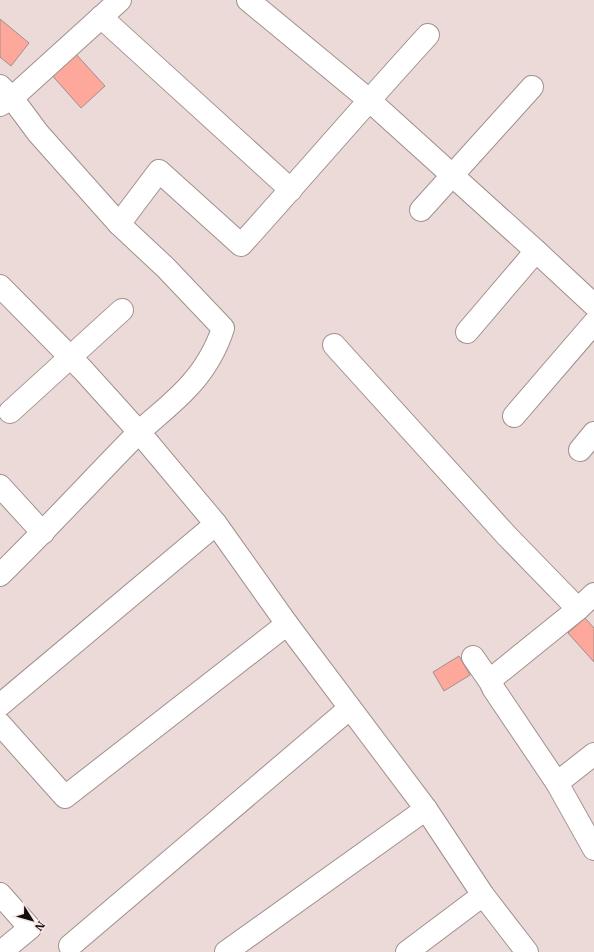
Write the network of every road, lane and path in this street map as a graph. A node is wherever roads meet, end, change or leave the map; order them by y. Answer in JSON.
{"nodes":[{"id":1,"x":120,"y":0,"type":"edge"},
{"id":2,"x":248,"y":0,"type":"edge"},
{"id":3,"x":101,"y":17,"type":"junction"},
{"id":4,"x":428,"y":35,"type":"dead end"},
{"id":5,"x":532,"y":87,"type":"dead end"},
{"id":6,"x":4,"y":96,"type":"edge"},
{"id":7,"x":369,"y":100,"type":"junction"},
{"id":8,"x":453,"y":175,"type":"junction"},
{"id":9,"x":291,"y":190,"type":"junction"},
{"id":10,"x":421,"y":210,"type":"dead end"},
{"id":11,"x":119,"y":224,"type":"junction"},
{"id":12,"x":536,"y":251,"type":"junction"},
{"id":13,"x":0,"y":286,"type":"edge"},
{"id":14,"x":594,"y":305,"type":"edge"},
{"id":15,"x":122,"y":310,"type":"dead end"},
{"id":16,"x":594,"y":323,"type":"edge"},
{"id":17,"x":467,"y":332,"type":"dead end"},
{"id":18,"x":334,"y":345,"type":"dead end"},
{"id":19,"x":70,"y":357,"type":"junction"},
{"id":20,"x":10,"y":412,"type":"dead end"},
{"id":21,"x":514,"y":416,"type":"dead end"},
{"id":22,"x":139,"y":432,"type":"junction"},
{"id":23,"x":594,"y":433,"type":"edge"},
{"id":24,"x":580,"y":450,"type":"dead end"},
{"id":25,"x":0,"y":486,"type":"edge"},
{"id":26,"x":216,"y":524,"type":"junction"},
{"id":27,"x":43,"y":533,"type":"junction"},
{"id":28,"x":0,"y":575,"type":"edge"},
{"id":29,"x":594,"y":594,"type":"edge"},
{"id":30,"x":578,"y":609,"type":"junction"},
{"id":31,"x":287,"y":624,"type":"junction"},
{"id":32,"x":473,"y":657,"type":"dead end"},
{"id":33,"x":491,"y":683,"type":"junction"},
{"id":34,"x":0,"y":705,"type":"edge"},
{"id":35,"x":350,"y":708,"type":"junction"},
{"id":36,"x":0,"y":724,"type":"edge"},
{"id":37,"x":594,"y":754,"type":"edge"},
{"id":38,"x":557,"y":783,"type":"junction"},
{"id":39,"x":426,"y":809,"type":"junction"},
{"id":40,"x":594,"y":848,"type":"edge"},
{"id":41,"x":0,"y":894,"type":"edge"},
{"id":42,"x":482,"y":895,"type":"junction"},
{"id":43,"x":70,"y":946,"type":"dead end"},
{"id":44,"x":1,"y":952,"type":"edge"},
{"id":45,"x":226,"y":952,"type":"edge"},
{"id":46,"x":407,"y":952,"type":"edge"},
{"id":47,"x":527,"y":952,"type":"edge"}],
"edges":[{"from":1,"to":3,"type":"street"},
{"from":2,"to":7,"type":"street"},
{"from":3,"to":6,"type":"street"},
{"from":3,"to":9,"type":"street"},
{"from":4,"to":7,"type":"street"},
{"from":5,"to":8,"type":"street"},
{"from":6,"to":11,"type":"street"},
{"from":7,"to":8,"type":"street"},
{"from":7,"to":9,"type":"street"},
{"from":8,"to":10,"type":"street"},
{"from":8,"to":12,"type":"street"},
{"from":9,"to":11,"type":"street"},
{"from":11,"to":22,"type":"street"},
{"from":12,"to":14,"type":"street"},
{"from":12,"to":17,"type":"street"},
{"from":13,"to":19,"type":"street"},
{"from":15,"to":19,"type":"street"},
{"from":16,"to":21,"type":"street"},
{"from":18,"to":30,"type":"street"},
{"from":19,"to":20,"type":"street"},
{"from":19,"to":22,"type":"street"},
{"from":22,"to":26,"type":"street"},
{"from":22,"to":27,"type":"street"},
{"from":23,"to":24,"type":"street"},
{"from":25,"to":27,"type":"street"},
{"from":26,"to":31,"type":"street"},
{"from":26,"to":34,"type":"street"},
{"from":27,"to":28,"type":"street"},
{"from":29,"to":30,"type":"street"},
{"from":30,"to":33,"type":"street"},
{"from":31,"to":35,"type":"street"},
{"from":31,"to":36,"type":"street"},
{"from":32,"to":33,"type":"street"},
{"from":33,"to":38,"type":"street"},
{"from":35,"to":39,"type":"street"},
{"from":35,"to":43,"type":"street"},
{"from":37,"to":38,"type":"street"},
{"from":38,"to":40,"type":"street"},
{"from":39,"to":42,"type":"street"},
{"from":39,"to":45,"type":"street"},
{"from":41,"to":44,"type":"street"},
{"from":42,"to":46,"type":"street"},
{"from":42,"to":47,"type":"street"}]}
